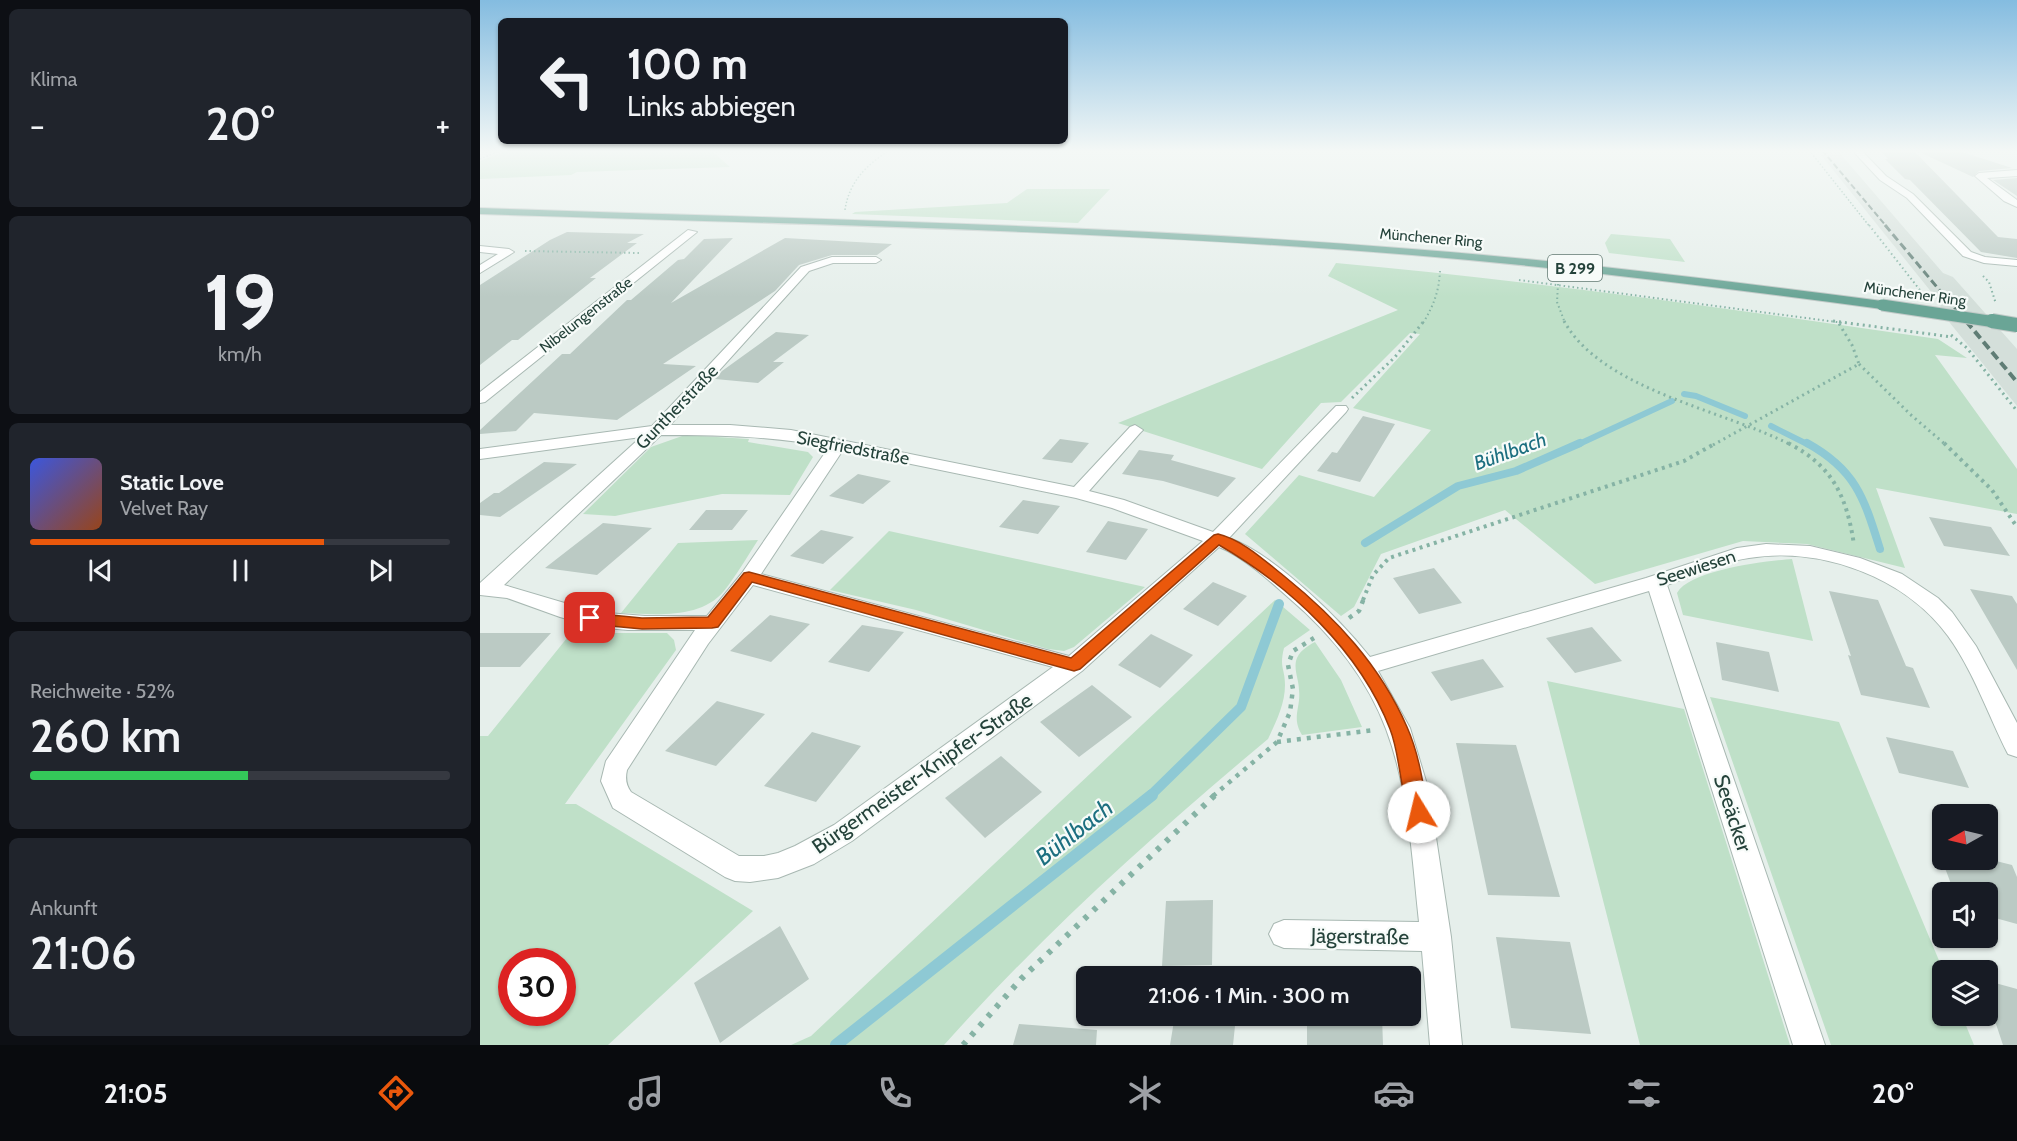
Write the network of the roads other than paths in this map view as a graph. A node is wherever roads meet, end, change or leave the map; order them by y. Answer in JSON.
{"nodes":[{"id":1,"x":1912,"y":199,"type":"edge"},
{"id":2,"x":480,"y":211,"type":"edge"},
{"id":3,"x":692,"y":232,"type":"dead end"},
{"id":4,"x":480,"y":249,"type":"edge"},
{"id":5,"x":876,"y":260,"type":"dead end"},
{"id":6,"x":2017,"y":263,"type":"edge"},
{"id":7,"x":480,"y":270,"type":"edge"},
{"id":8,"x":2017,"y":325,"type":"edge"},
{"id":9,"x":480,"y":399,"type":"edge"},
{"id":10,"x":1341,"y":409,"type":"road end"},
{"id":11,"x":657,"y":430,"type":"junction"},
{"id":12,"x":1135,"y":430,"type":"dead end"},
{"id":13,"x":839,"y":445,"type":"junction"},
{"id":14,"x":480,"y":454,"type":"edge"},
{"id":15,"x":1078,"y":493,"type":"junction"},
{"id":16,"x":1218,"y":538,"type":"junction"},
{"id":17,"x":749,"y":577,"type":"junction"},
{"id":18,"x":1656,"y":582,"type":"junction"},
{"id":19,"x":484,"y":588,"type":"edge"},
{"id":20,"x":712,"y":623,"type":"junction"},
{"id":21,"x":1074,"y":665,"type":"junction"},
{"id":22,"x":1365,"y":668,"type":"junction"},
{"id":23,"x":2017,"y":747,"type":"edge"},
{"id":24,"x":1284,"y":934,"type":"dead end"},
{"id":25,"x":1436,"y":937,"type":"junction"},
{"id":26,"x":1446,"y":1045,"type":"edge"},
{"id":27,"x":1809,"y":1045,"type":"edge"}],
"edges":[{"from":1,"to":6,"type":"street"},
{"from":2,"to":8,"type":"main road","name":"Münchener Ring","number":"B 299","bridge":true},
{"from":3,"to":9,"type":"street","name":"Nibelungenstraße"},
{"from":4,"to":7,"type":"street"},
{"from":5,"to":11,"type":"street","name":"Guntherstraße"},
{"from":10,"to":16,"type":"street","name":"Bürgermeister-Knipfer-Straße"},
{"from":11,"to":13,"type":"street","name":"Siegfriedstraße"},
{"from":11,"to":14,"type":"street","name":"Siegfriedstraße"},
{"from":11,"to":19,"type":"street","name":"Guntherstraße"},
{"from":12,"to":15,"type":"street"},
{"from":13,"to":15,"type":"street","name":"Siegfriedstraße"},
{"from":13,"to":17,"type":"street","name":"Bürgermeister-Knipfer-Straße"},
{"from":15,"to":16,"type":"street","name":"Siegfriedstraße"},
{"from":16,"to":21,"type":"street","name":"Bürgermeister-Knipfer-Straße"},
{"from":16,"to":22,"type":"street","name":"Jägerstraße"},
{"from":17,"to":20,"type":"street","name":"Bürgermeister-Knipfer-Straße"},
{"from":17,"to":21,"type":"street"},
{"from":18,"to":22,"type":"street","name":"Seewiesen"},
{"from":18,"to":23,"type":"street","name":"Seewiesen"},
{"from":18,"to":27,"type":"street","name":"Seeäcker"},
{"from":19,"to":20,"type":"street"},
{"from":20,"to":21,"type":"street","name":"Bürgermeister-Knipfer-Straße"},
{"from":22,"to":25,"type":"street","name":"Jägerstraße"},
{"from":24,"to":25,"type":"street","name":"Jägerstraße"},
{"from":25,"to":26,"type":"street","name":"Jägerstraße"}]}
